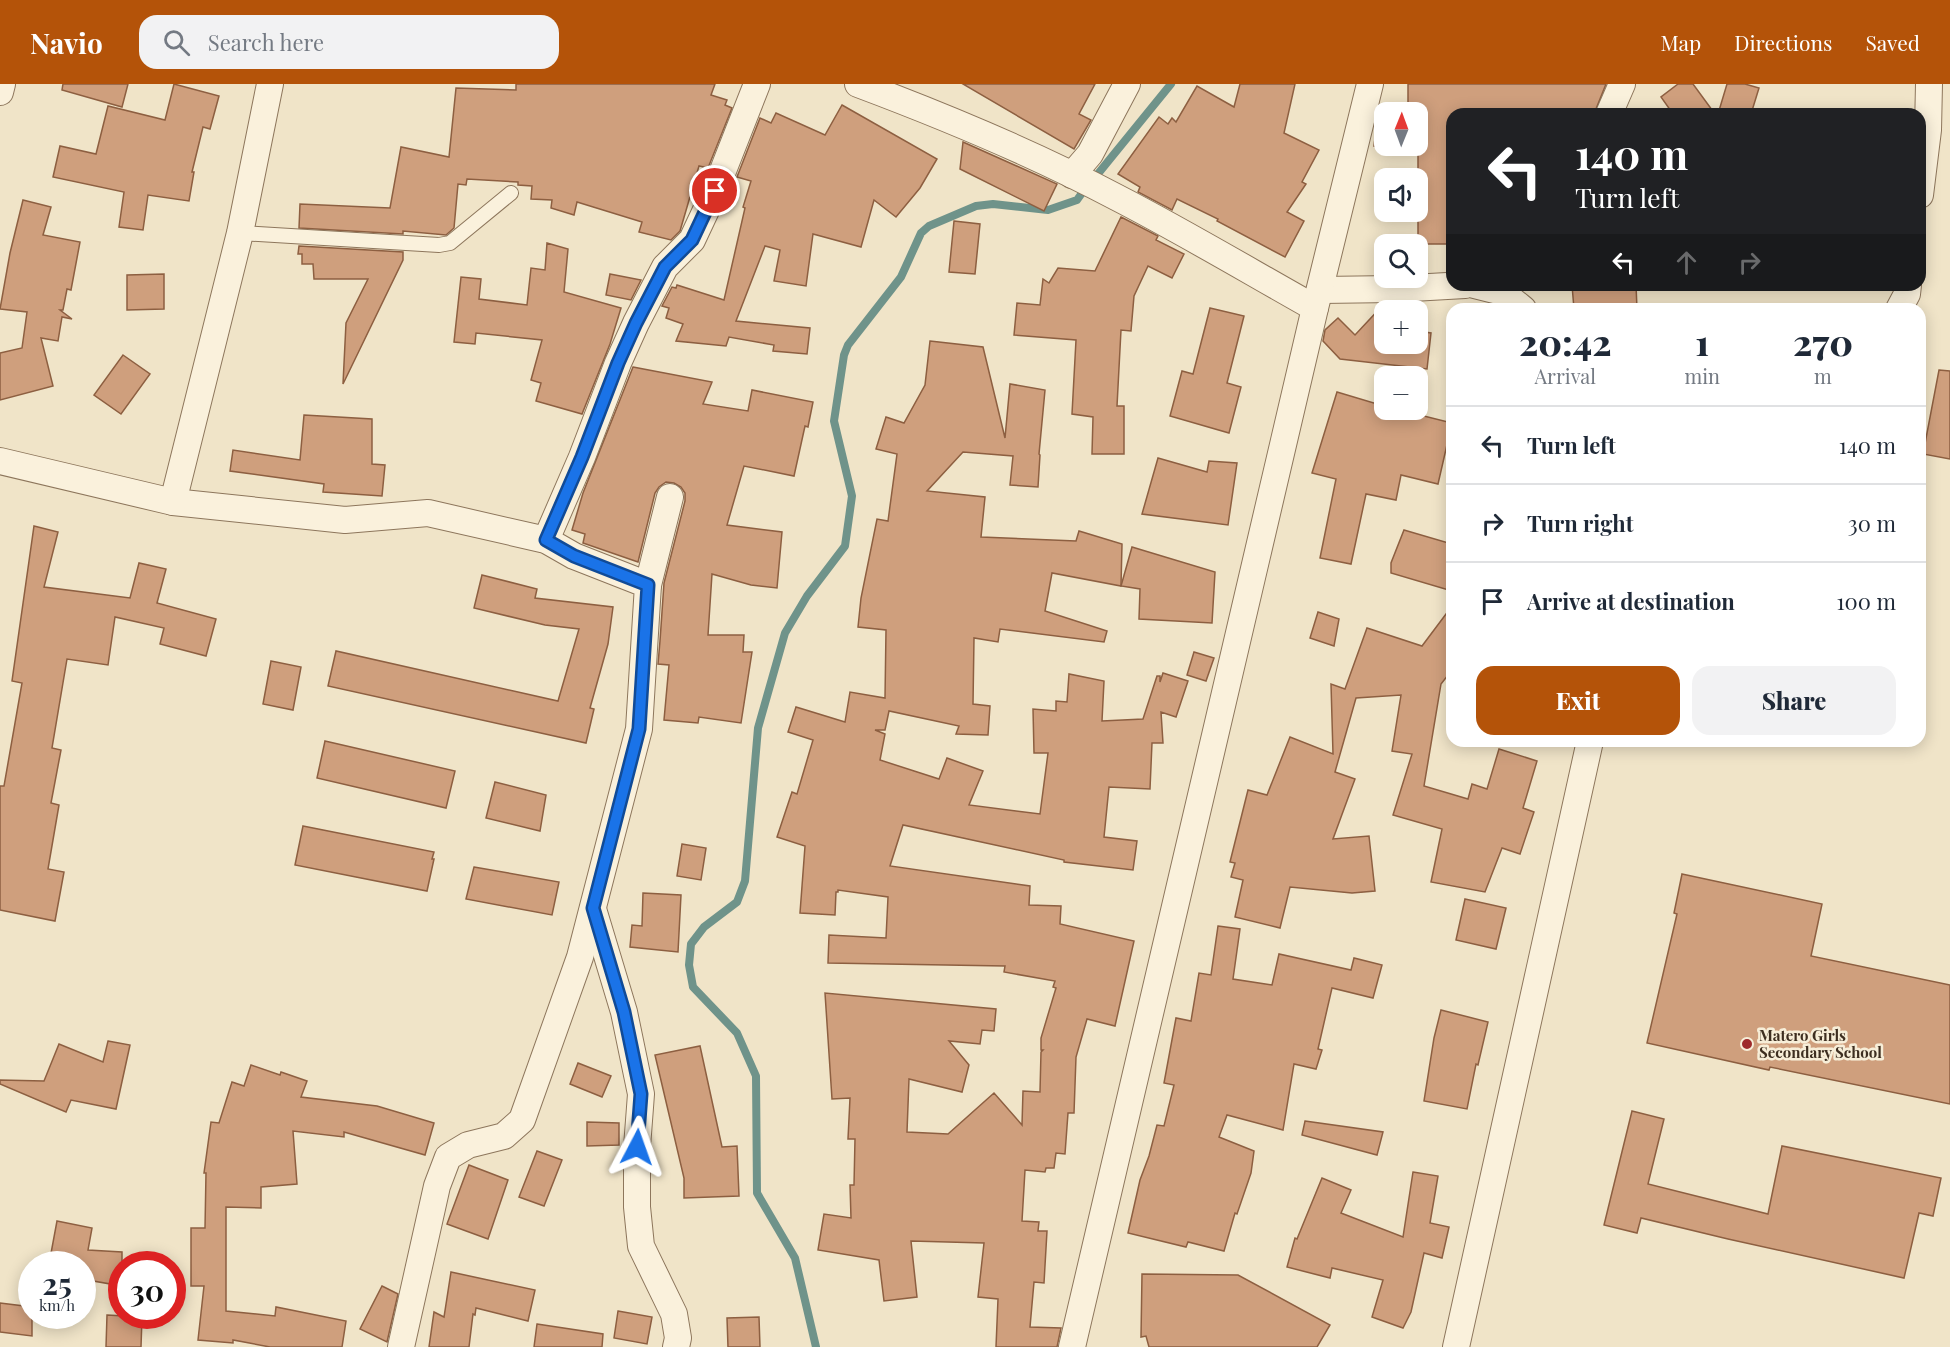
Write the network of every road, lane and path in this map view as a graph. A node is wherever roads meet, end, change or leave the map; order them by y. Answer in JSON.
{"nodes":[{"id":1,"x":2,"y":84,"type":"edge"},
{"id":2,"x":270,"y":84,"type":"edge"},
{"id":3,"x":757,"y":84,"type":"edge"},
{"id":4,"x":858,"y":84,"type":"edge"},
{"id":5,"x":1127,"y":84,"type":"edge"},
{"id":6,"x":1370,"y":84,"type":"edge"},
{"id":7,"x":1622,"y":84,"type":"edge"},
{"id":8,"x":1929,"y":84,"type":"edge"},
{"id":9,"x":0,"y":92,"type":"edge"},
{"id":10,"x":1612,"y":108,"type":"edge"},
{"id":11,"x":1926,"y":146,"type":"edge"},
{"id":12,"x":1072,"y":175,"type":"junction"},
{"id":13,"x":511,"y":193,"type":"dead end"},
{"id":14,"x":240,"y":233,"type":"junction"},
{"id":15,"x":1446,"y":284,"type":"edge"},
{"id":16,"x":1498,"y":291,"type":"edge"},
{"id":17,"x":1318,"y":299,"type":"junction"},
{"id":18,"x":1516,"y":303,"type":"edge"},
{"id":19,"x":0,"y":461,"type":"edge"},
{"id":20,"x":670,"y":497,"type":"dead end"},
{"id":21,"x":173,"y":502,"type":"junction"},
{"id":22,"x":546,"y":540,"type":"junction"},
{"id":23,"x":648,"y":585,"type":"junction"},
{"id":24,"x":1589,"y":747,"type":"edge"},
{"id":25,"x":593,"y":908,"type":"junction"},
{"id":26,"x":401,"y":1347,"type":"edge"},
{"id":27,"x":676,"y":1347,"type":"edge"},
{"id":28,"x":1072,"y":1347,"type":"edge"},
{"id":29,"x":1456,"y":1347,"type":"edge"}],
"edges":[{"from":1,"to":9,"type":"street"},
{"from":2,"to":14,"type":"street"},
{"from":3,"to":22,"type":"street"},
{"from":4,"to":12,"type":"street"},
{"from":5,"to":12,"type":"street"},
{"from":6,"to":17,"type":"street"},
{"from":7,"to":10,"type":"street"},
{"from":8,"to":11,"type":"street"},
{"from":12,"to":17,"type":"street"},
{"from":13,"to":14,"type":"lane"},
{"from":14,"to":21,"type":"street"},
{"from":15,"to":17,"type":"street"},
{"from":16,"to":18,"type":"street"},
{"from":17,"to":28,"type":"street"},
{"from":19,"to":21,"type":"street"},
{"from":20,"to":23,"type":"street"},
{"from":21,"to":22,"type":"street"},
{"from":22,"to":23,"type":"street"},
{"from":23,"to":25,"type":"street"},
{"from":24,"to":29,"type":"street"},
{"from":25,"to":26,"type":"street"},
{"from":25,"to":27,"type":"street"}]}
